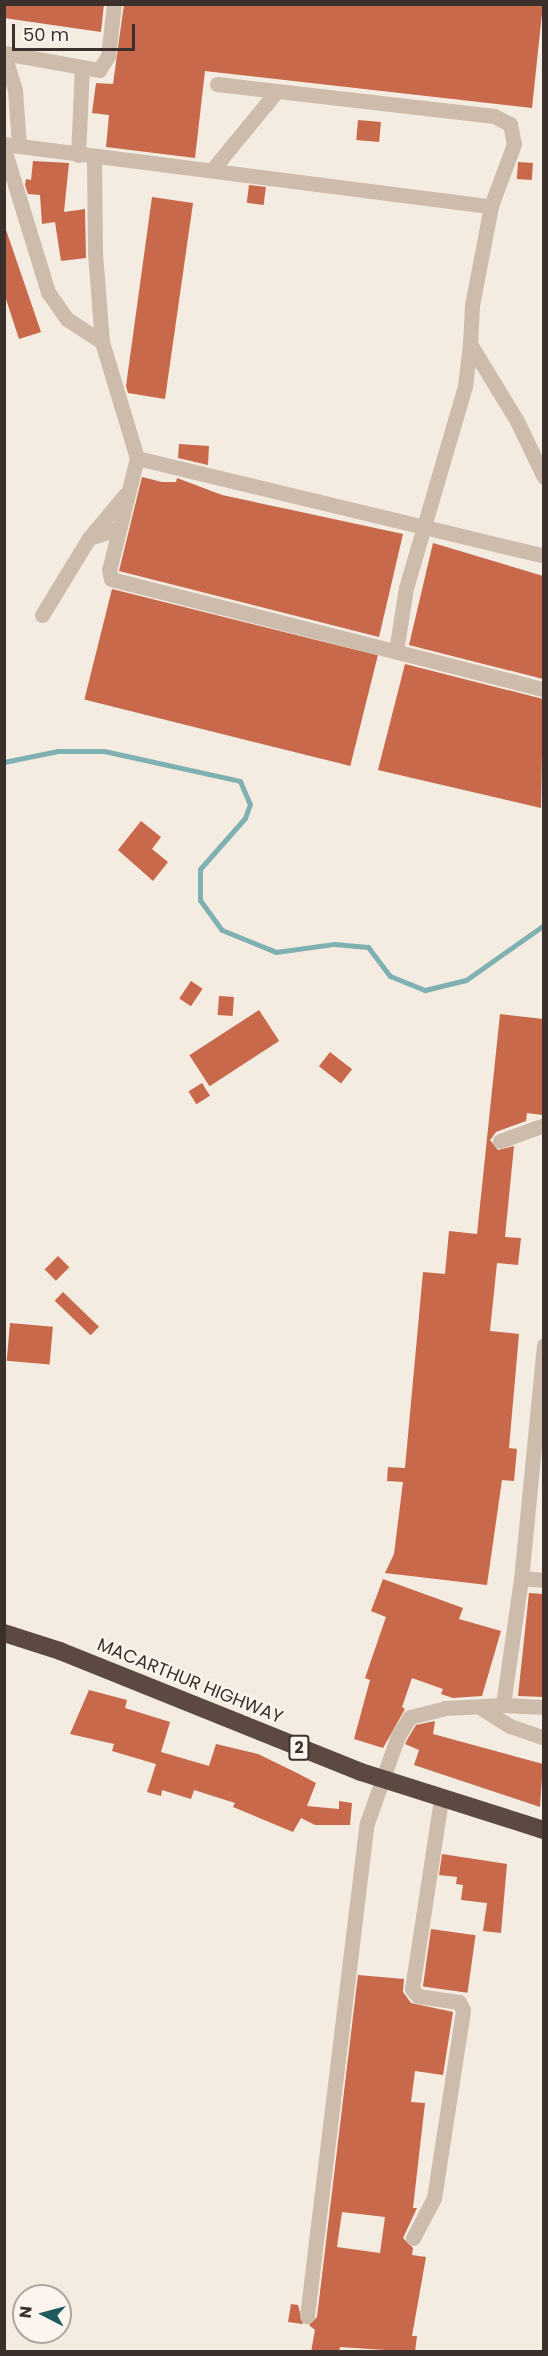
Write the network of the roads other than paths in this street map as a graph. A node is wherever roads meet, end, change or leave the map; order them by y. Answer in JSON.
{"nodes":[{"id":1,"x":114,"y":4,"type":"edge"},
{"id":2,"x":4,"y":54,"type":"edge"},
{"id":3,"x":82,"y":67,"type":"junction"},
{"id":4,"x":217,"y":84,"type":"dead end"},
{"id":5,"x":276,"y":92,"type":"junction"},
{"id":6,"x":9,"y":146,"type":"edge"},
{"id":7,"x":78,"y":155,"type":"junction"},
{"id":8,"x":94,"y":157,"type":"junction"},
{"id":9,"x":212,"y":170,"type":"junction"},
{"id":10,"x":491,"y":206,"type":"junction"},
{"id":11,"x":102,"y":342,"type":"junction"},
{"id":12,"x":470,"y":344,"type":"junction"},
{"id":13,"x":137,"y":458,"type":"junction"},
{"id":14,"x":543,"y":477,"type":"edge"},
{"id":15,"x":127,"y":493,"type":"junction"},
{"id":16,"x":425,"y":526,"type":"junction"},
{"id":17,"x":119,"y":528,"type":"junction"},
{"id":18,"x":89,"y":538,"type":"junction"},
{"id":19,"x":543,"y":556,"type":"edge"},
{"id":20,"x":42,"y":615,"type":"dead end"},
{"id":21,"x":396,"y":651,"type":"junction"},
{"id":22,"x":543,"y":689,"type":"edge"},
{"id":23,"x":543,"y":1125,"type":"edge"},
{"id":24,"x":500,"y":1141,"type":"dead end"},
{"id":25,"x":543,"y":1345,"type":"edge"},
{"id":26,"x":542,"y":1372,"type":"edge"},
{"id":27,"x":521,"y":1578,"type":"junction"},
{"id":28,"x":543,"y":1580,"type":"edge"},
{"id":29,"x":4,"y":1620,"type":"edge"},
{"id":30,"x":4,"y":1633,"type":"edge"},
{"id":31,"x":4,"y":1645,"type":"edge"},
{"id":32,"x":60,"y":1651,"type":"junction"},
{"id":33,"x":503,"y":1705,"type":"junction"},
{"id":34,"x":543,"y":1707,"type":"edge"},
{"id":35,"x":480,"y":1708,"type":"junction"},
{"id":36,"x":543,"y":1738,"type":"edge"},
{"id":37,"x":382,"y":1779,"type":"junction"},
{"id":38,"x":441,"y":1799,"type":"junction"},
{"id":39,"x":543,"y":1830,"type":"edge"},
{"id":40,"x":412,"y":2238,"type":"dead end"},
{"id":41,"x":307,"y":2316,"type":"dead end"}],
"edges":[{"from":1,"to":3,"type":"lane"},
{"from":2,"to":3,"type":"lane"},
{"from":2,"to":6,"type":"lane"},
{"from":3,"to":7,"type":"lane"},
{"from":4,"to":5,"type":"lane"},
{"from":5,"to":9,"type":"lane"},
{"from":5,"to":10,"type":"lane"},
{"from":6,"to":7,"type":"lane"},
{"from":6,"to":11,"type":"lane"},
{"from":7,"to":8,"type":"lane"},
{"from":8,"to":9,"type":"lane"},
{"from":8,"to":11,"type":"lane"},
{"from":9,"to":10,"type":"lane"},
{"from":10,"to":12,"type":"lane"},
{"from":11,"to":13,"type":"lane"},
{"from":12,"to":14,"type":"lane"},
{"from":12,"to":16,"type":"lane"},
{"from":13,"to":15,"type":"lane"},
{"from":13,"to":16,"type":"lane"},
{"from":15,"to":17,"type":"lane"},
{"from":15,"to":18,"type":"lane"},
{"from":16,"to":19,"type":"lane"},
{"from":16,"to":21,"type":"lane"},
{"from":17,"to":18,"type":"lane"},
{"from":17,"to":21,"type":"lane"},
{"from":18,"to":20,"type":"lane"},
{"from":21,"to":22,"type":"lane"},
{"from":23,"to":24,"type":"lane"},
{"from":25,"to":26,"type":"lane"},
{"from":26,"to":27,"type":"lane"},
{"from":27,"to":28,"type":"lane"},
{"from":27,"to":33,"type":"lane"},
{"from":29,"to":32,"type":"highway","name":"MACARTHUR HIGHWAY","number":"2"},
{"from":30,"to":32,"type":"highway","name":"MACARTHUR HIGHWAY","number":"2"},
{"from":31,"to":32,"type":"highway"},
{"from":32,"to":37,"type":"highway","name":"MACARTHUR HIGHWAY","number":"2"},
{"from":33,"to":34,"type":"lane"},
{"from":33,"to":35,"type":"lane"},
{"from":35,"to":36,"type":"lane"},
{"from":35,"to":37,"type":"lane"},
{"from":37,"to":38,"type":"highway","name":"MACARTHUR HIGHWAY","number":"2"},
{"from":37,"to":41,"type":"lane"},
{"from":38,"to":39,"type":"highway","name":"MACARTHUR HIGHWAY","number":"2"},
{"from":38,"to":40,"type":"lane"}]}
